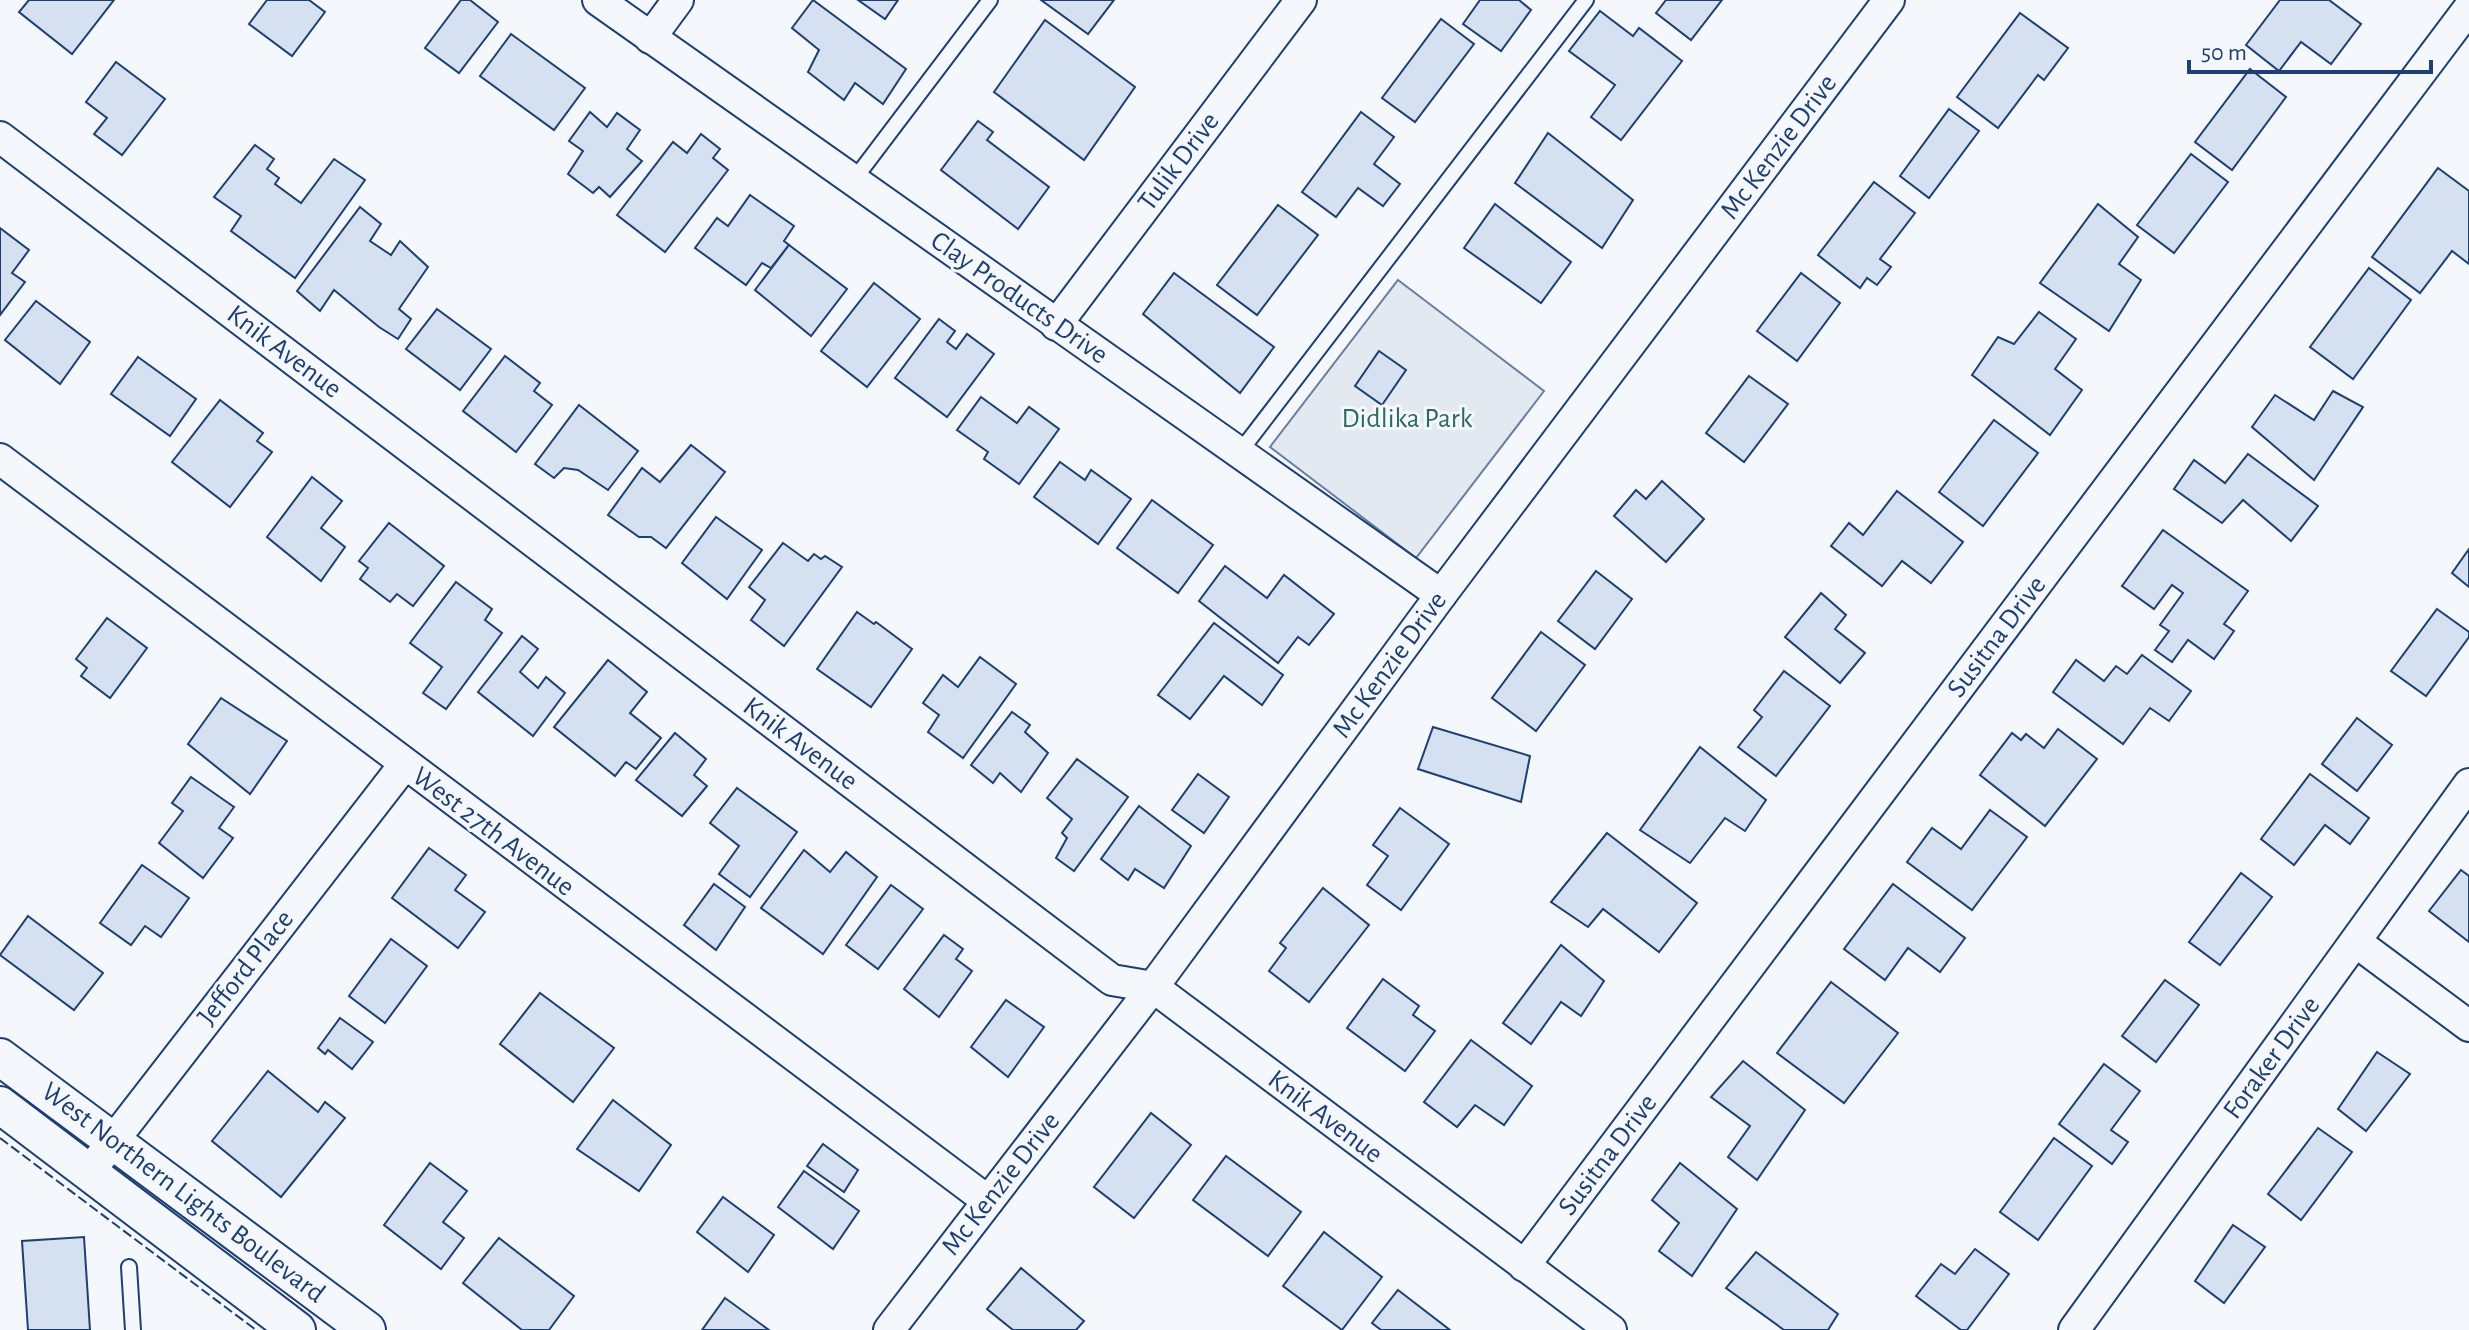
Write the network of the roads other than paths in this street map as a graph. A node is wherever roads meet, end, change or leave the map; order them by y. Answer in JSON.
{"nodes":[{"id":1,"x":598,"y":0,"type":"edge"},
{"id":2,"x":678,"y":0,"type":"edge"},
{"id":3,"x":990,"y":0,"type":"edge"},
{"id":4,"x":1301,"y":0,"type":"edge"},
{"id":5,"x":1586,"y":0,"type":"edge"},
{"id":6,"x":1889,"y":0,"type":"edge"},
{"id":7,"x":2469,"y":8,"type":"edge"},
{"id":8,"x":650,"y":38,"type":"junction"},
{"id":9,"x":0,"y":137,"type":"edge"},
{"id":10,"x":853,"y":181,"type":"junction"},
{"id":11,"x":1056,"y":325,"type":"junction"},
{"id":12,"x":1239,"y":453,"type":"junction"},
{"id":13,"x":0,"y":459,"type":"edge"},
{"id":14,"x":1441,"y":595,"type":"junction"},
{"id":15,"x":404,"y":765,"type":"junction"},
{"id":16,"x":2469,"y":784,"type":"edge"},
{"id":17,"x":2356,"y":942,"type":"junction"},
{"id":18,"x":1153,"y":987,"type":"junction"},
{"id":19,"x":2469,"y":1026,"type":"edge"},
{"id":20,"x":0,"y":1057,"type":"edge"},
{"id":21,"x":0,"y":1105,"type":"edge"},
{"id":22,"x":112,"y":1140,"type":"junction"},
{"id":23,"x":89,"y":1172,"type":"junction"},
{"id":24,"x":988,"y":1201,"type":"junction"},
{"id":25,"x":1524,"y":1266,"type":"junction"},
{"id":26,"x":129,"y":1267,"type":"dead end"},
{"id":27,"x":133,"y":1330,"type":"edge"},
{"id":28,"x":297,"y":1330,"type":"edge"},
{"id":29,"x":367,"y":1330,"type":"edge"},
{"id":30,"x":889,"y":1330,"type":"edge"},
{"id":31,"x":1611,"y":1330,"type":"edge"},
{"id":32,"x":2074,"y":1330,"type":"edge"}],
"edges":[{"from":1,"to":8,"type":"street","name":"Clay Products Drive"},
{"from":2,"to":8,"type":"street"},
{"from":3,"to":10,"type":"lane"},
{"from":4,"to":11,"type":"street","name":"Tulik Drive"},
{"from":5,"to":12,"type":"lane"},
{"from":6,"to":14,"type":"street","name":"Mc Kenzie Drive"},
{"from":7,"to":25,"type":"street","name":"Susitna Drive"},
{"from":8,"to":10,"type":"street","name":"Clay Products Drive"},
{"from":9,"to":18,"type":"street","name":"Knik Avenue"},
{"from":10,"to":11,"type":"street","name":"Clay Products Drive"},
{"from":11,"to":12,"type":"street","name":"Clay Products Drive"},
{"from":12,"to":14,"type":"street","name":"Clay Products Drive"},
{"from":13,"to":15,"type":"street","name":"West 27th Avenue"},
{"from":14,"to":18,"type":"street","name":"Mc Kenzie Drive"},
{"from":15,"to":22,"type":"street","name":"Jefford Place"},
{"from":15,"to":24,"type":"street","name":"West 27th Avenue"},
{"from":16,"to":17,"type":"street","name":"Foraker Drive"},
{"from":17,"to":19,"type":"street"},
{"from":17,"to":32,"type":"street","name":"Foraker Drive"},
{"from":18,"to":24,"type":"street","name":"Mc Kenzie Drive"},
{"from":18,"to":25,"type":"street","name":"Knik Avenue"},
{"from":20,"to":22,"type":"street","name":"West Northern Lights Boulevard"},
{"from":21,"to":23,"type":"street","name":"West Northern Lights Boulevard"},
{"from":22,"to":23,"type":"street","name":"Jefford Place"},
{"from":22,"to":29,"type":"street","name":"West Northern Lights Boulevard"},
{"from":23,"to":28,"type":"street","name":"West Northern Lights Boulevard"},
{"from":24,"to":30,"type":"street","name":"Mc Kenzie Drive"},
{"from":25,"to":31,"type":"street","name":"Knik Avenue"},
{"from":26,"to":27,"type":"lane"}]}
